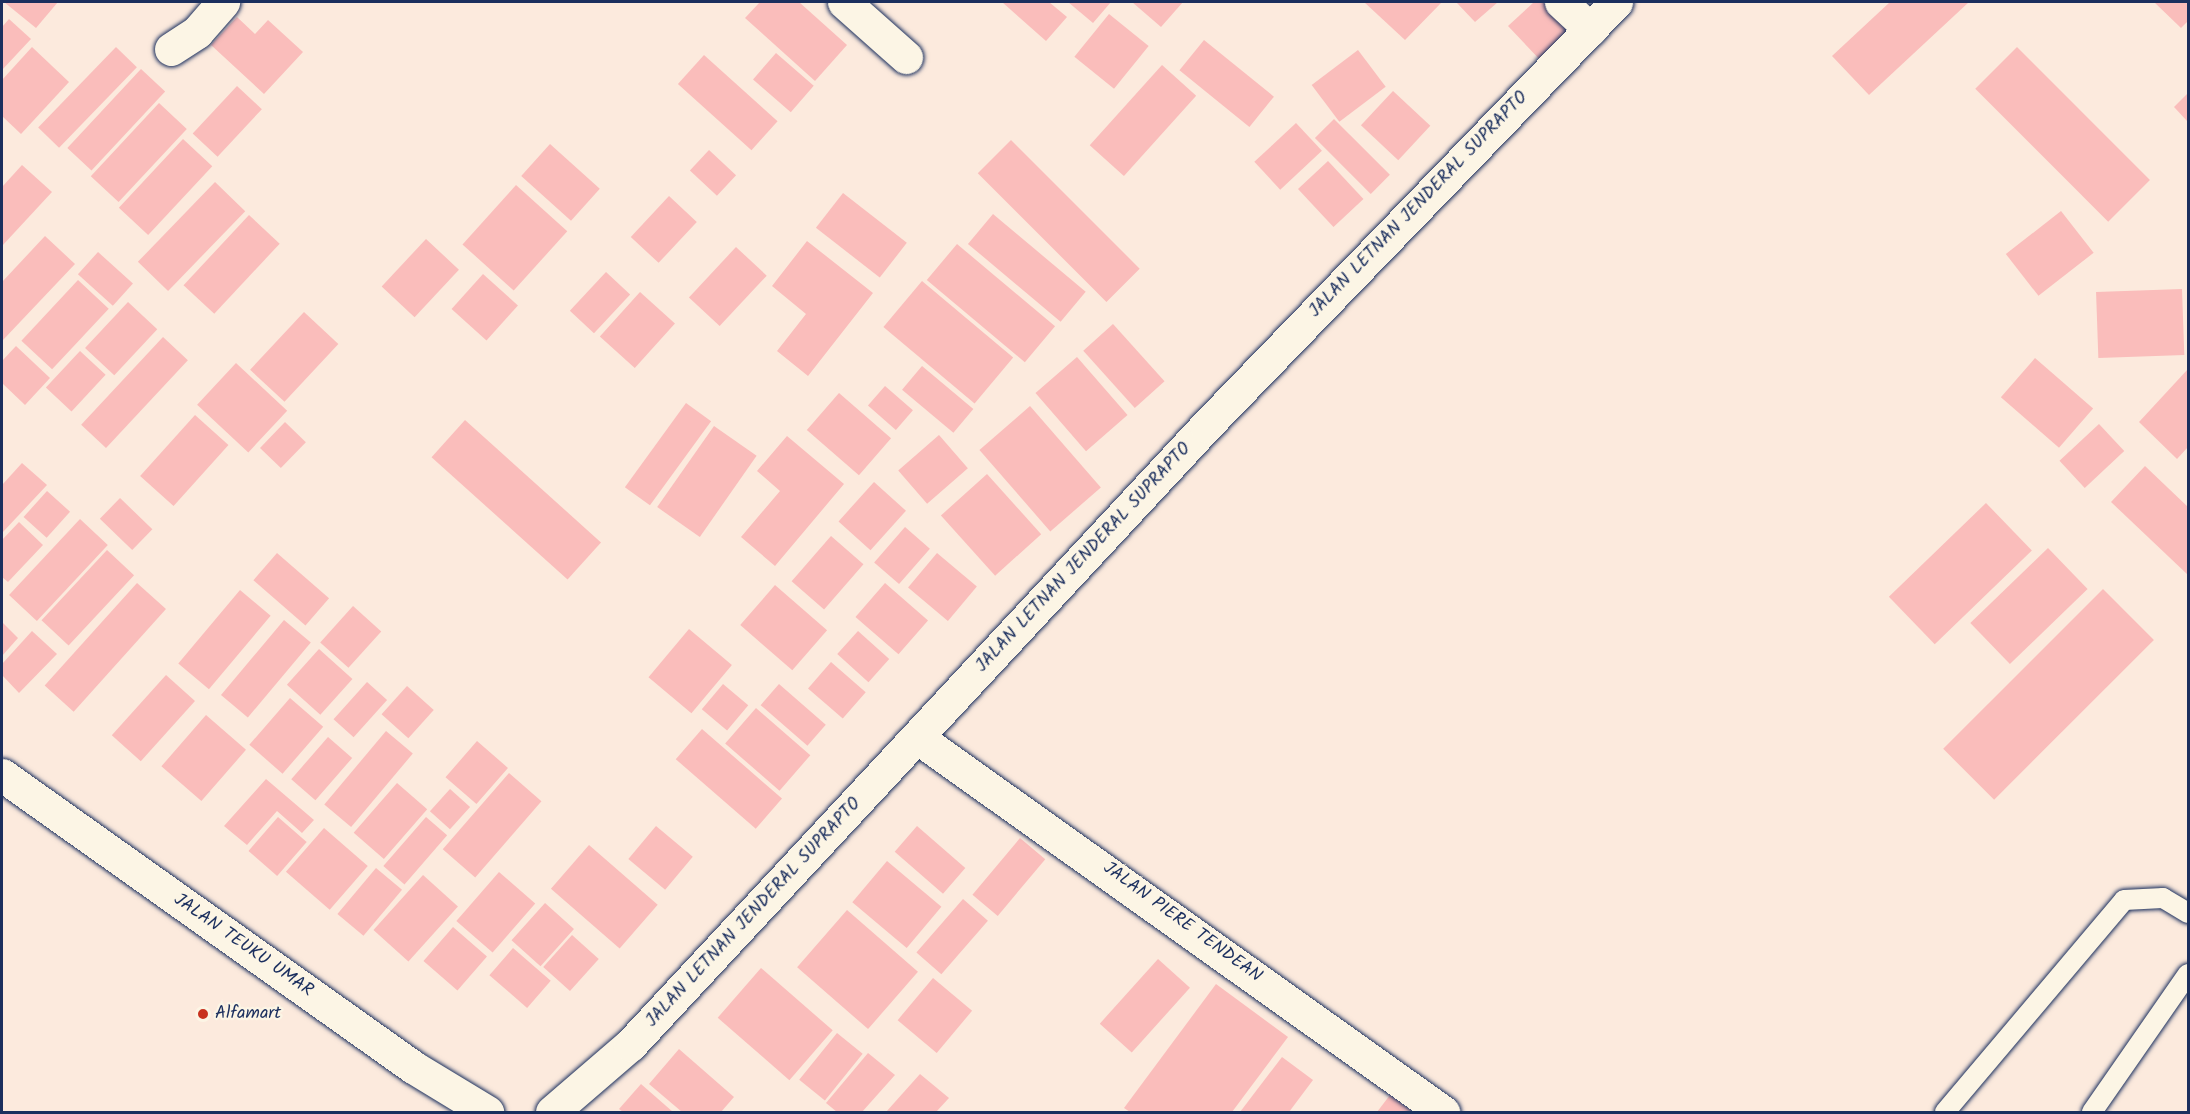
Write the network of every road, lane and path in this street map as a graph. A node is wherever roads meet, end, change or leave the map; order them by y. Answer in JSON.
{"nodes":[{"id":1,"x":224,"y":2,"type":"edge"},
{"id":2,"x":844,"y":2,"type":"edge"},
{"id":3,"x":1562,"y":2,"type":"edge"},
{"id":4,"x":1616,"y":2,"type":"edge"},
{"id":5,"x":1590,"y":29,"type":"junction"},
{"id":6,"x":171,"y":49,"type":"dead end"},
{"id":7,"x":906,"y":57,"type":"dead end"},
{"id":8,"x":918,"y":738,"type":"junction"},
{"id":9,"x":2,"y":775,"type":"edge"},
{"id":10,"x":2188,"y":913,"type":"edge"},
{"id":11,"x":2188,"y":974,"type":"edge"},
{"id":12,"x":487,"y":1113,"type":"edge"},
{"id":13,"x":552,"y":1113,"type":"edge"},
{"id":14,"x":1443,"y":1113,"type":"edge"},
{"id":15,"x":1945,"y":1113,"type":"edge"},
{"id":16,"x":2092,"y":1113,"type":"edge"}],
"edges":[{"from":1,"to":6,"type":"main road"},
{"from":2,"to":7,"type":"main road"},
{"from":3,"to":5,"type":"main road"},
{"from":4,"to":5,"type":"main road","name":"JALAN LETNAN JENDERAL SUPRAPTO"},
{"from":5,"to":8,"type":"main road","name":"JALAN LETNAN JENDERAL SUPRAPTO"},
{"from":8,"to":13,"type":"main road","name":"JALAN LETNAN JENDERAL SUPRAPTO"},
{"from":8,"to":14,"type":"main road","name":"JALAN PIERE TENDEAN"},
{"from":9,"to":12,"type":"main road","name":"JALAN TEUKU UMAR"},
{"from":10,"to":15,"type":"lane"},
{"from":11,"to":16,"type":"lane"}]}
